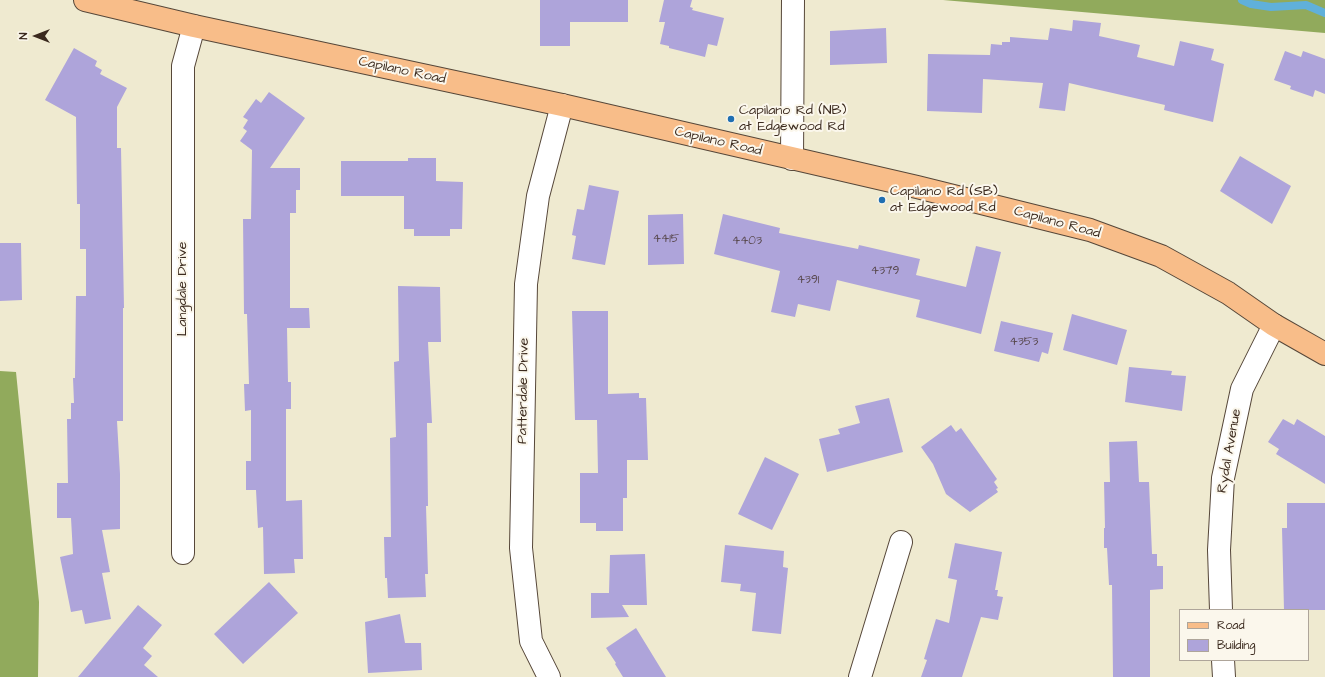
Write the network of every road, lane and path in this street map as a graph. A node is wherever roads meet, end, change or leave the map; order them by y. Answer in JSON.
{"nodes":[{"id":1,"x":85,"y":0,"type":"edge"},
{"id":2,"x":793,"y":0,"type":"edge"},
{"id":3,"x":194,"y":26,"type":"junction"},
{"id":4,"x":562,"y":105,"type":"junction"},
{"id":5,"x":792,"y":159,"type":"junction"},
{"id":6,"x":1274,"y":325,"type":"junction"},
{"id":7,"x":1325,"y":354,"type":"edge"},
{"id":8,"x":901,"y":542,"type":"dead end"},
{"id":9,"x":183,"y":553,"type":"dead end"},
{"id":10,"x":1221,"y":609,"type":"edge"},
{"id":11,"x":1223,"y":661,"type":"edge"},
{"id":12,"x":549,"y":677,"type":"edge"},
{"id":13,"x":860,"y":677,"type":"edge"},
{"id":14,"x":1224,"y":677,"type":"edge"}],
"edges":[{"from":1,"to":3,"type":"main road","name":"Capilano Road"},
{"from":2,"to":5,"type":"street"},
{"from":3,"to":4,"type":"main road","name":"Capilano Road"},
{"from":3,"to":9,"type":"street","name":"Langdale Drive"},
{"from":4,"to":5,"type":"main road","name":"Capilano Road"},
{"from":4,"to":12,"type":"street","name":"Patterdale Drive"},
{"from":5,"to":6,"type":"main road","name":"Capilano Road"},
{"from":6,"to":7,"type":"main road","name":"Capilano Road"},
{"from":6,"to":10,"type":"street","name":"Rydal Avenue"},
{"from":8,"to":13,"type":"street"},
{"from":11,"to":14,"type":"street"}]}
